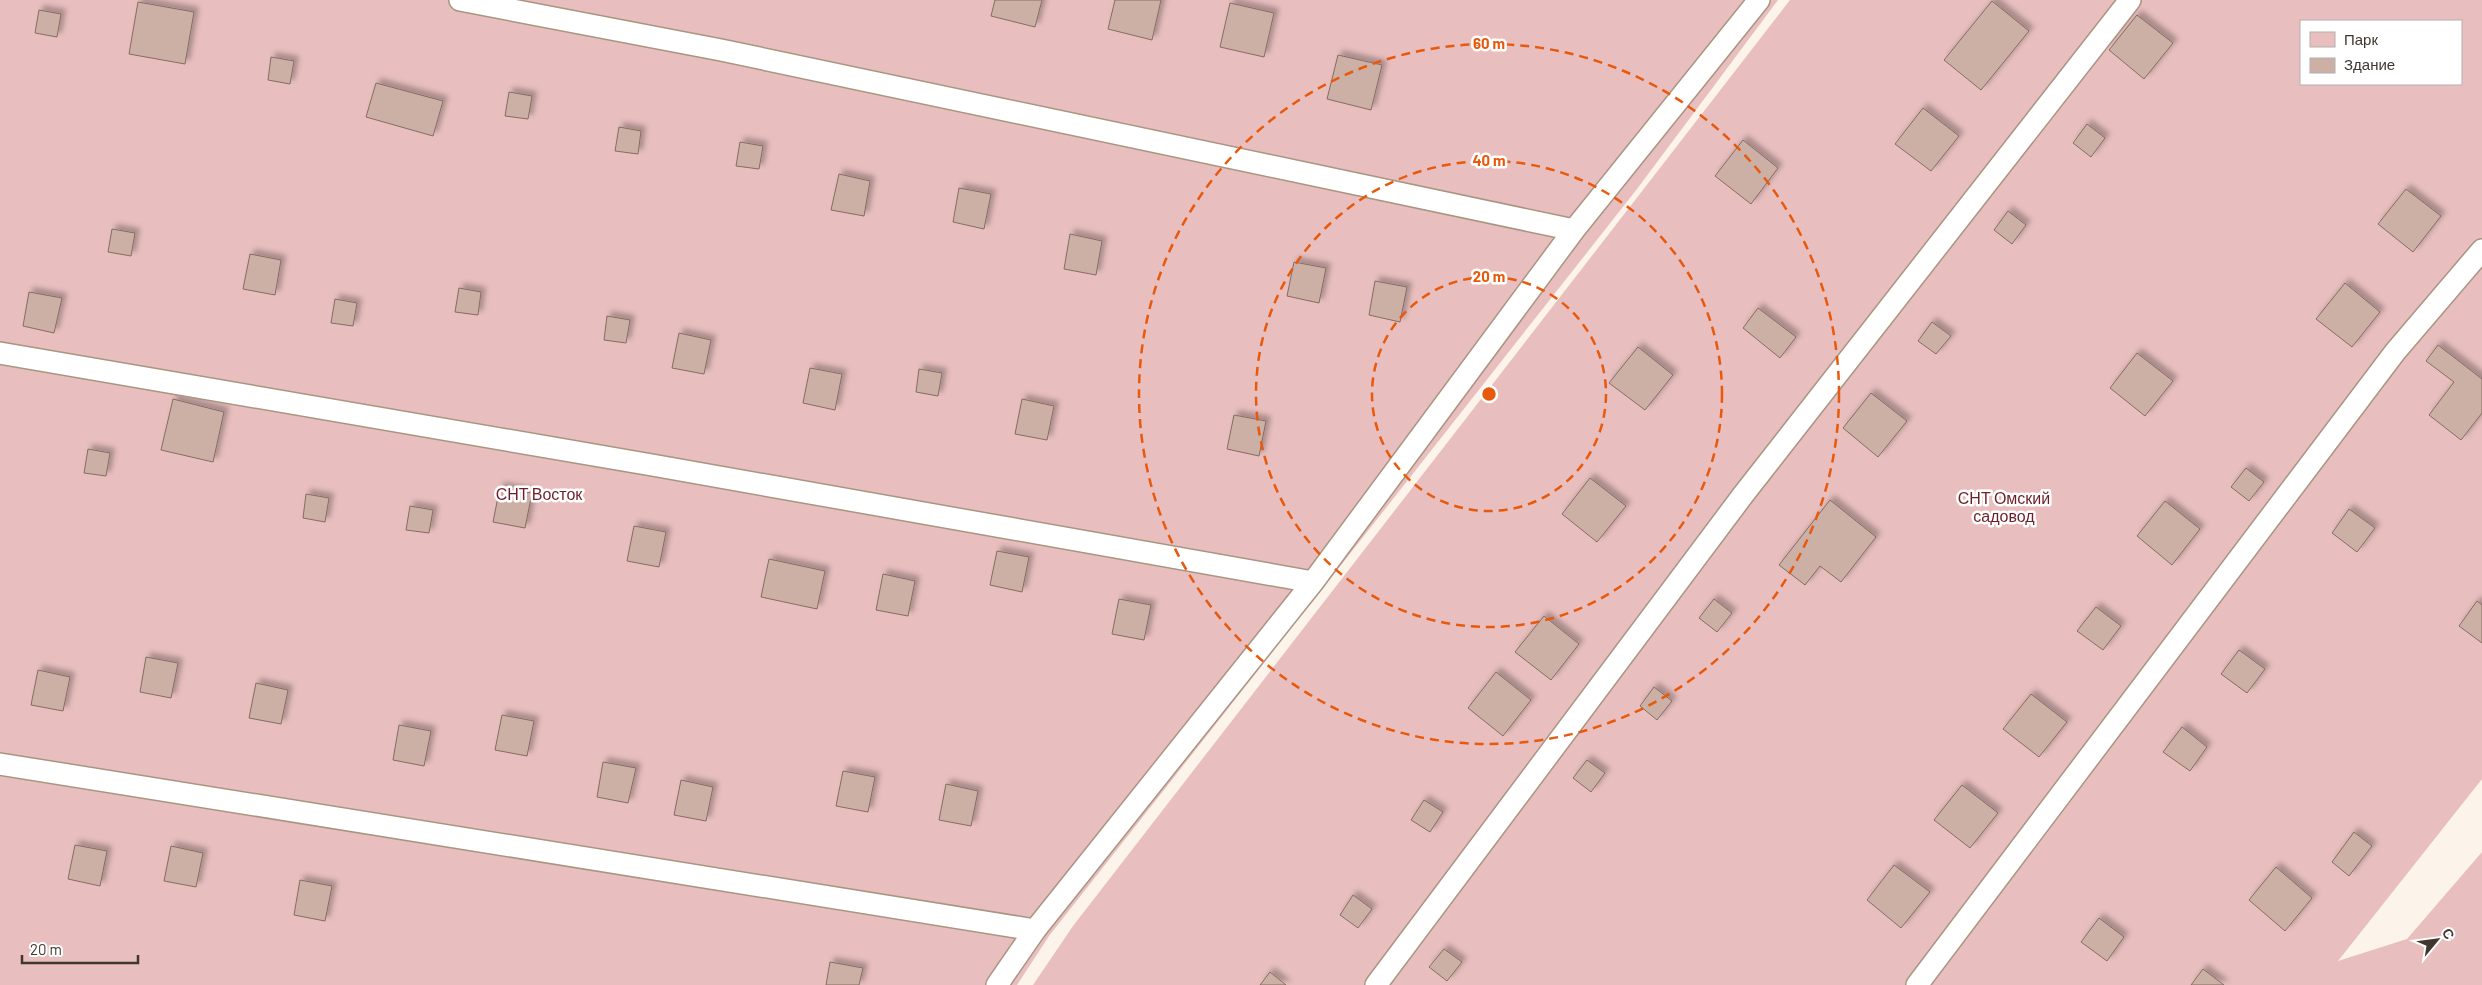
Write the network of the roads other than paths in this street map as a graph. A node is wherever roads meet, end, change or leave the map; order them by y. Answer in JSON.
{"nodes":[{"id":1,"x":460,"y":0,"type":"edge"},
{"id":2,"x":1759,"y":0,"type":"edge"},
{"id":3,"x":2130,"y":0,"type":"edge"},
{"id":4,"x":1574,"y":230,"type":"junction"},
{"id":5,"x":2482,"y":250,"type":"edge"},
{"id":6,"x":0,"y":353,"type":"edge"},
{"id":7,"x":1313,"y":582,"type":"junction"},
{"id":8,"x":0,"y":764,"type":"edge"},
{"id":9,"x":1035,"y":930,"type":"junction"},
{"id":10,"x":998,"y":985,"type":"edge"},
{"id":11,"x":1376,"y":985,"type":"edge"},
{"id":12,"x":1917,"y":985,"type":"edge"}],
"edges":[{"from":1,"to":4,"type":"lane"},
{"from":2,"to":4,"type":"lane"},
{"from":3,"to":11,"type":"lane"},
{"from":4,"to":7,"type":"lane"},
{"from":5,"to":12,"type":"lane"},
{"from":6,"to":7,"type":"lane"},
{"from":7,"to":9,"type":"lane"},
{"from":8,"to":9,"type":"lane"},
{"from":9,"to":10,"type":"lane"}]}
